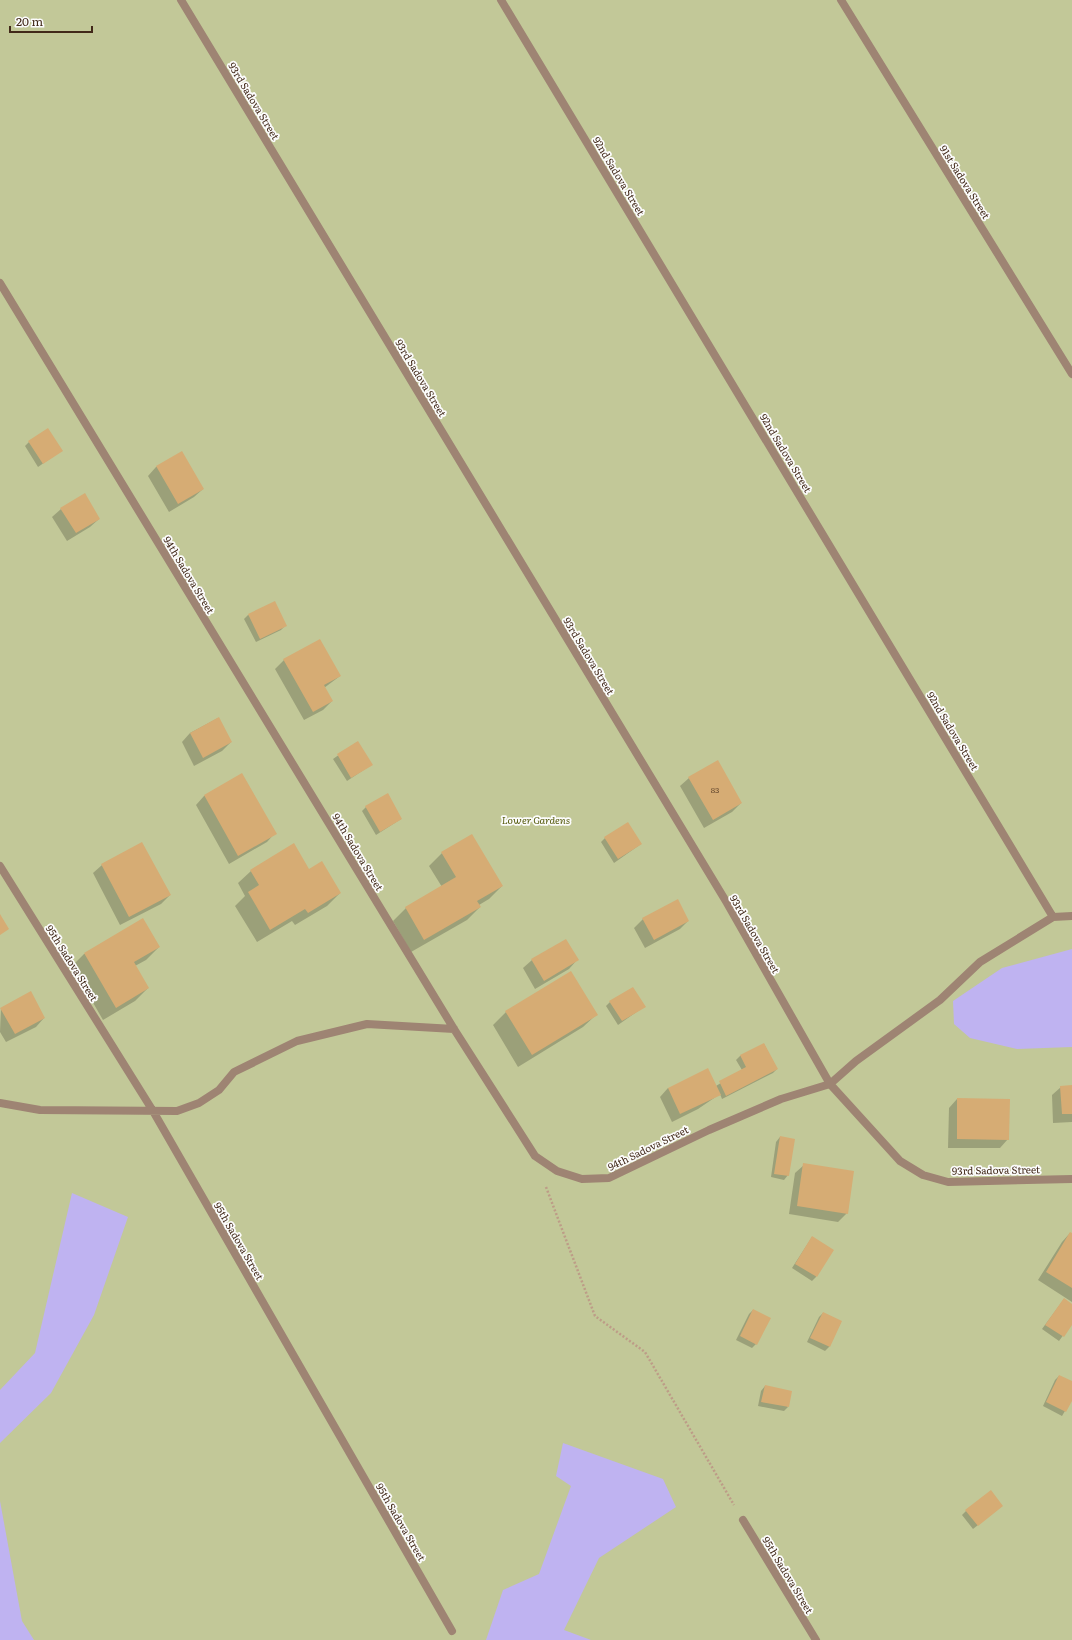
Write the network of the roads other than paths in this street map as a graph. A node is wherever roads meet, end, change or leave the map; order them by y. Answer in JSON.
{"nodes":[{"id":1,"x":181,"y":0,"type":"edge"},
{"id":2,"x":501,"y":0,"type":"edge"},
{"id":3,"x":841,"y":0,"type":"edge"},
{"id":4,"x":0,"y":283,"type":"edge"},
{"id":5,"x":1072,"y":374,"type":"edge"},
{"id":6,"x":0,"y":866,"type":"edge"},
{"id":7,"x":1072,"y":916,"type":"edge"},
{"id":8,"x":1053,"y":917,"type":"junction"},
{"id":9,"x":454,"y":1030,"type":"junction"},
{"id":10,"x":830,"y":1084,"type":"junction"},
{"id":11,"x":0,"y":1103,"type":"edge"},
{"id":12,"x":153,"y":1111,"type":"junction"},
{"id":13,"x":1072,"y":1179,"type":"edge"},
{"id":14,"x":743,"y":1520,"type":"road end"},
{"id":15,"x":452,"y":1631,"type":"dead end"},
{"id":16,"x":816,"y":1640,"type":"edge"}],
"edges":[{"from":1,"to":10,"type":"street","name":"93rd Sadova Street"},
{"from":2,"to":8,"type":"street","name":"92nd Sadova Street"},
{"from":3,"to":5,"type":"street","name":"91st Sadova Street"},
{"from":4,"to":9,"type":"street","name":"94th Sadova Street"},
{"from":6,"to":12,"type":"street","name":"95th Sadova Street"},
{"from":7,"to":8,"type":"street"},
{"from":8,"to":10,"type":"street"},
{"from":9,"to":10,"type":"street","name":"94th Sadova Street"},
{"from":9,"to":12,"type":"street"},
{"from":10,"to":13,"type":"street","name":"93rd Sadova Street"},
{"from":11,"to":12,"type":"street"},
{"from":12,"to":15,"type":"street","name":"95th Sadova Street"},
{"from":14,"to":16,"type":"street","name":"95th Sadova Street"}]}
